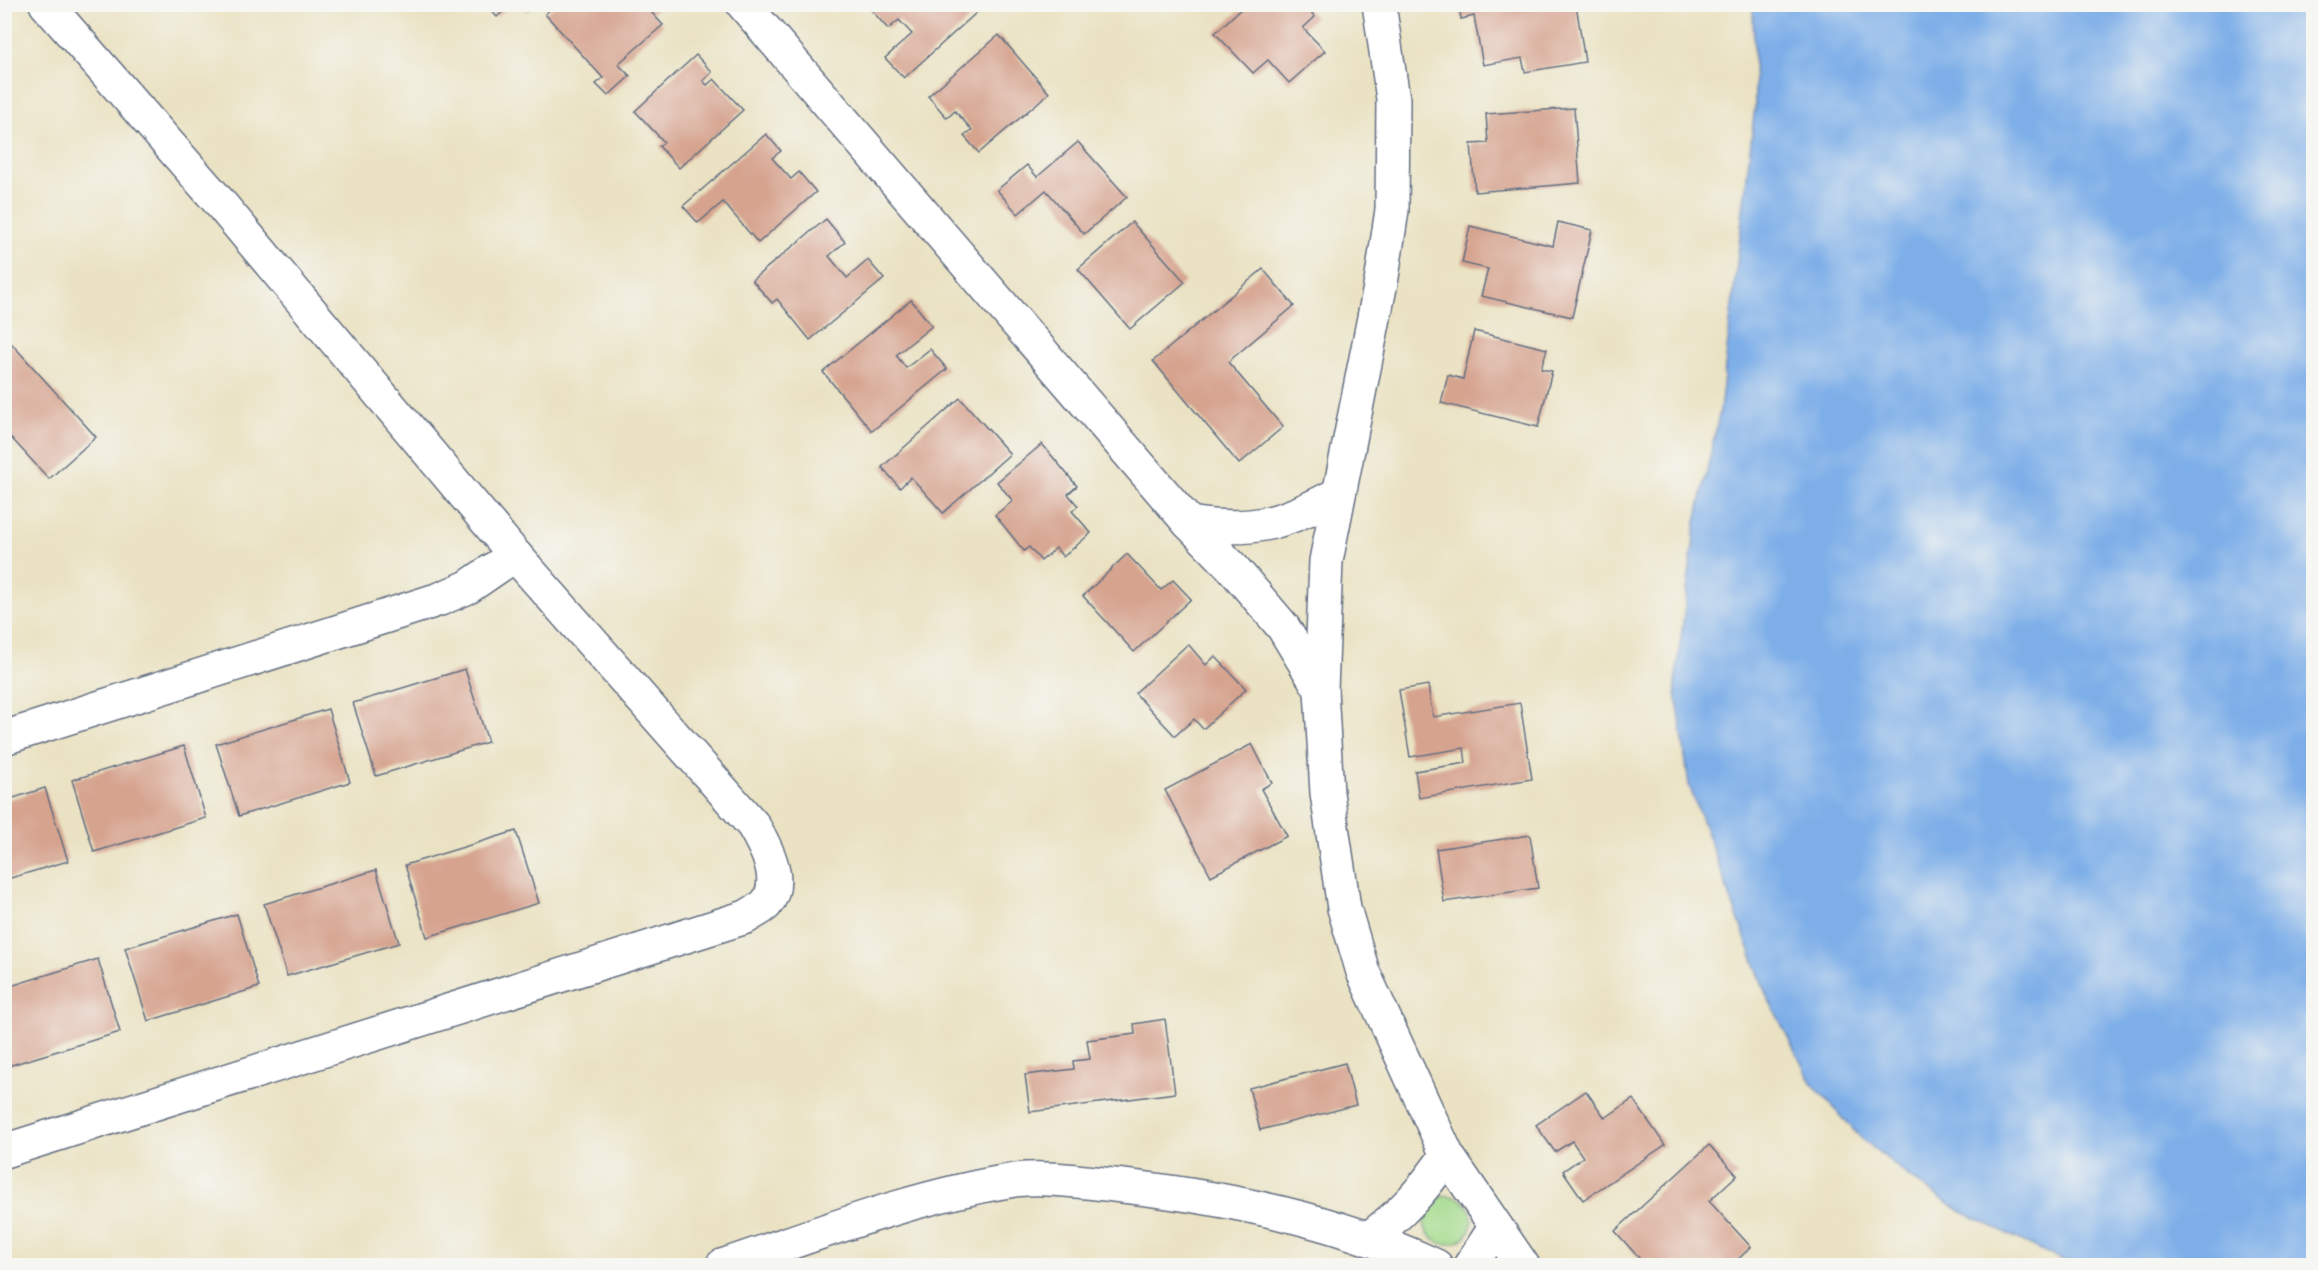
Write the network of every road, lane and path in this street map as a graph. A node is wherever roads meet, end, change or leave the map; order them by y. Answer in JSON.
{"nodes":[{"id":1,"x":46,"y":4,"type":"edge"},
{"id":2,"x":743,"y":4,"type":"edge"},
{"id":3,"x":1379,"y":4,"type":"edge"},
{"id":4,"x":1338,"y":494,"type":"junction"},
{"id":5,"x":1189,"y":523,"type":"junction"},
{"id":6,"x":515,"y":555,"type":"junction"},
{"id":7,"x":1321,"y":690,"type":"junction"},
{"id":8,"x":4,"y":738,"type":"edge"},
{"id":9,"x":4,"y":1151,"type":"edge"},
{"id":10,"x":1447,"y":1155,"type":"junction"},
{"id":11,"x":1495,"y":1228,"type":"junction"},
{"id":12,"x":1369,"y":1238,"type":"junction"},
{"id":13,"x":722,"y":1266,"type":"edge"},
{"id":14,"x":1436,"y":1266,"type":"edge"},
{"id":15,"x":1470,"y":1266,"type":"edge"},
{"id":16,"x":1523,"y":1266,"type":"edge"}],
"edges":[{"from":1,"to":6,"type":"street"},
{"from":2,"to":5,"type":"street"},
{"from":3,"to":4,"type":"street"},
{"from":4,"to":5,"type":"street"},
{"from":4,"to":7,"type":"street"},
{"from":5,"to":7,"type":"street"},
{"from":6,"to":8,"type":"street"},
{"from":6,"to":9,"type":"street"},
{"from":7,"to":10,"type":"street"},
{"from":10,"to":11,"type":"street"},
{"from":10,"to":12,"type":"street"},
{"from":11,"to":15,"type":"street"},
{"from":11,"to":16,"type":"street"},
{"from":12,"to":13,"type":"street"},
{"from":12,"to":14,"type":"street"}]}
